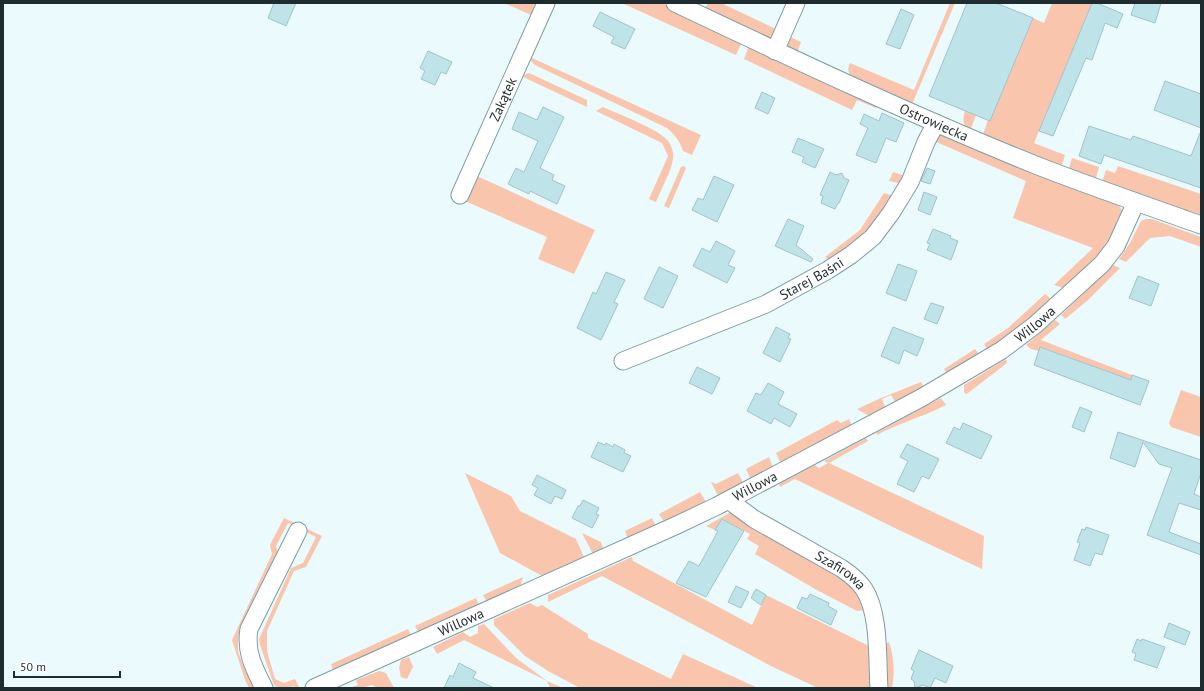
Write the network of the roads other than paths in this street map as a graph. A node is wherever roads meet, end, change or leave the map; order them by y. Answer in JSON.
{"nodes":[{"id":1,"x":546,"y":3,"type":"edge"},
{"id":2,"x":675,"y":3,"type":"edge"},
{"id":3,"x":796,"y":3,"type":"edge"},
{"id":4,"x":775,"y":51,"type":"junction"},
{"id":5,"x":936,"y":123,"type":"junction"},
{"id":6,"x":460,"y":195,"type":"dead end"},
{"id":7,"x":1136,"y":202,"type":"junction"},
{"id":8,"x":1201,"y":225,"type":"edge"},
{"id":9,"x":623,"y":361,"type":"dead end"},
{"id":10,"x":729,"y":500,"type":"junction"},
{"id":11,"x":298,"y":531,"type":"dead end"},
{"id":12,"x":264,"y":688,"type":"edge"},
{"id":13,"x":314,"y":688,"type":"edge"},
{"id":14,"x":879,"y":688,"type":"edge"}],
"edges":[{"from":1,"to":6,"type":"street","name":"Zakątek"},
{"from":2,"to":4,"type":"street","name":"Ostrowiecka"},
{"from":3,"to":4,"type":"street"},
{"from":4,"to":5,"type":"street","name":"Ostrowiecka"},
{"from":5,"to":7,"type":"street","name":"Ostrowiecka"},
{"from":5,"to":9,"type":"street","name":"Starej Baśni"},
{"from":7,"to":8,"type":"street","name":"Ostrowiecka"},
{"from":7,"to":10,"type":"street","name":"Willowa"},
{"from":10,"to":13,"type":"street","name":"Willowa"},
{"from":10,"to":14,"type":"street","name":"Szafirowa"},
{"from":11,"to":12,"type":"street"}]}
